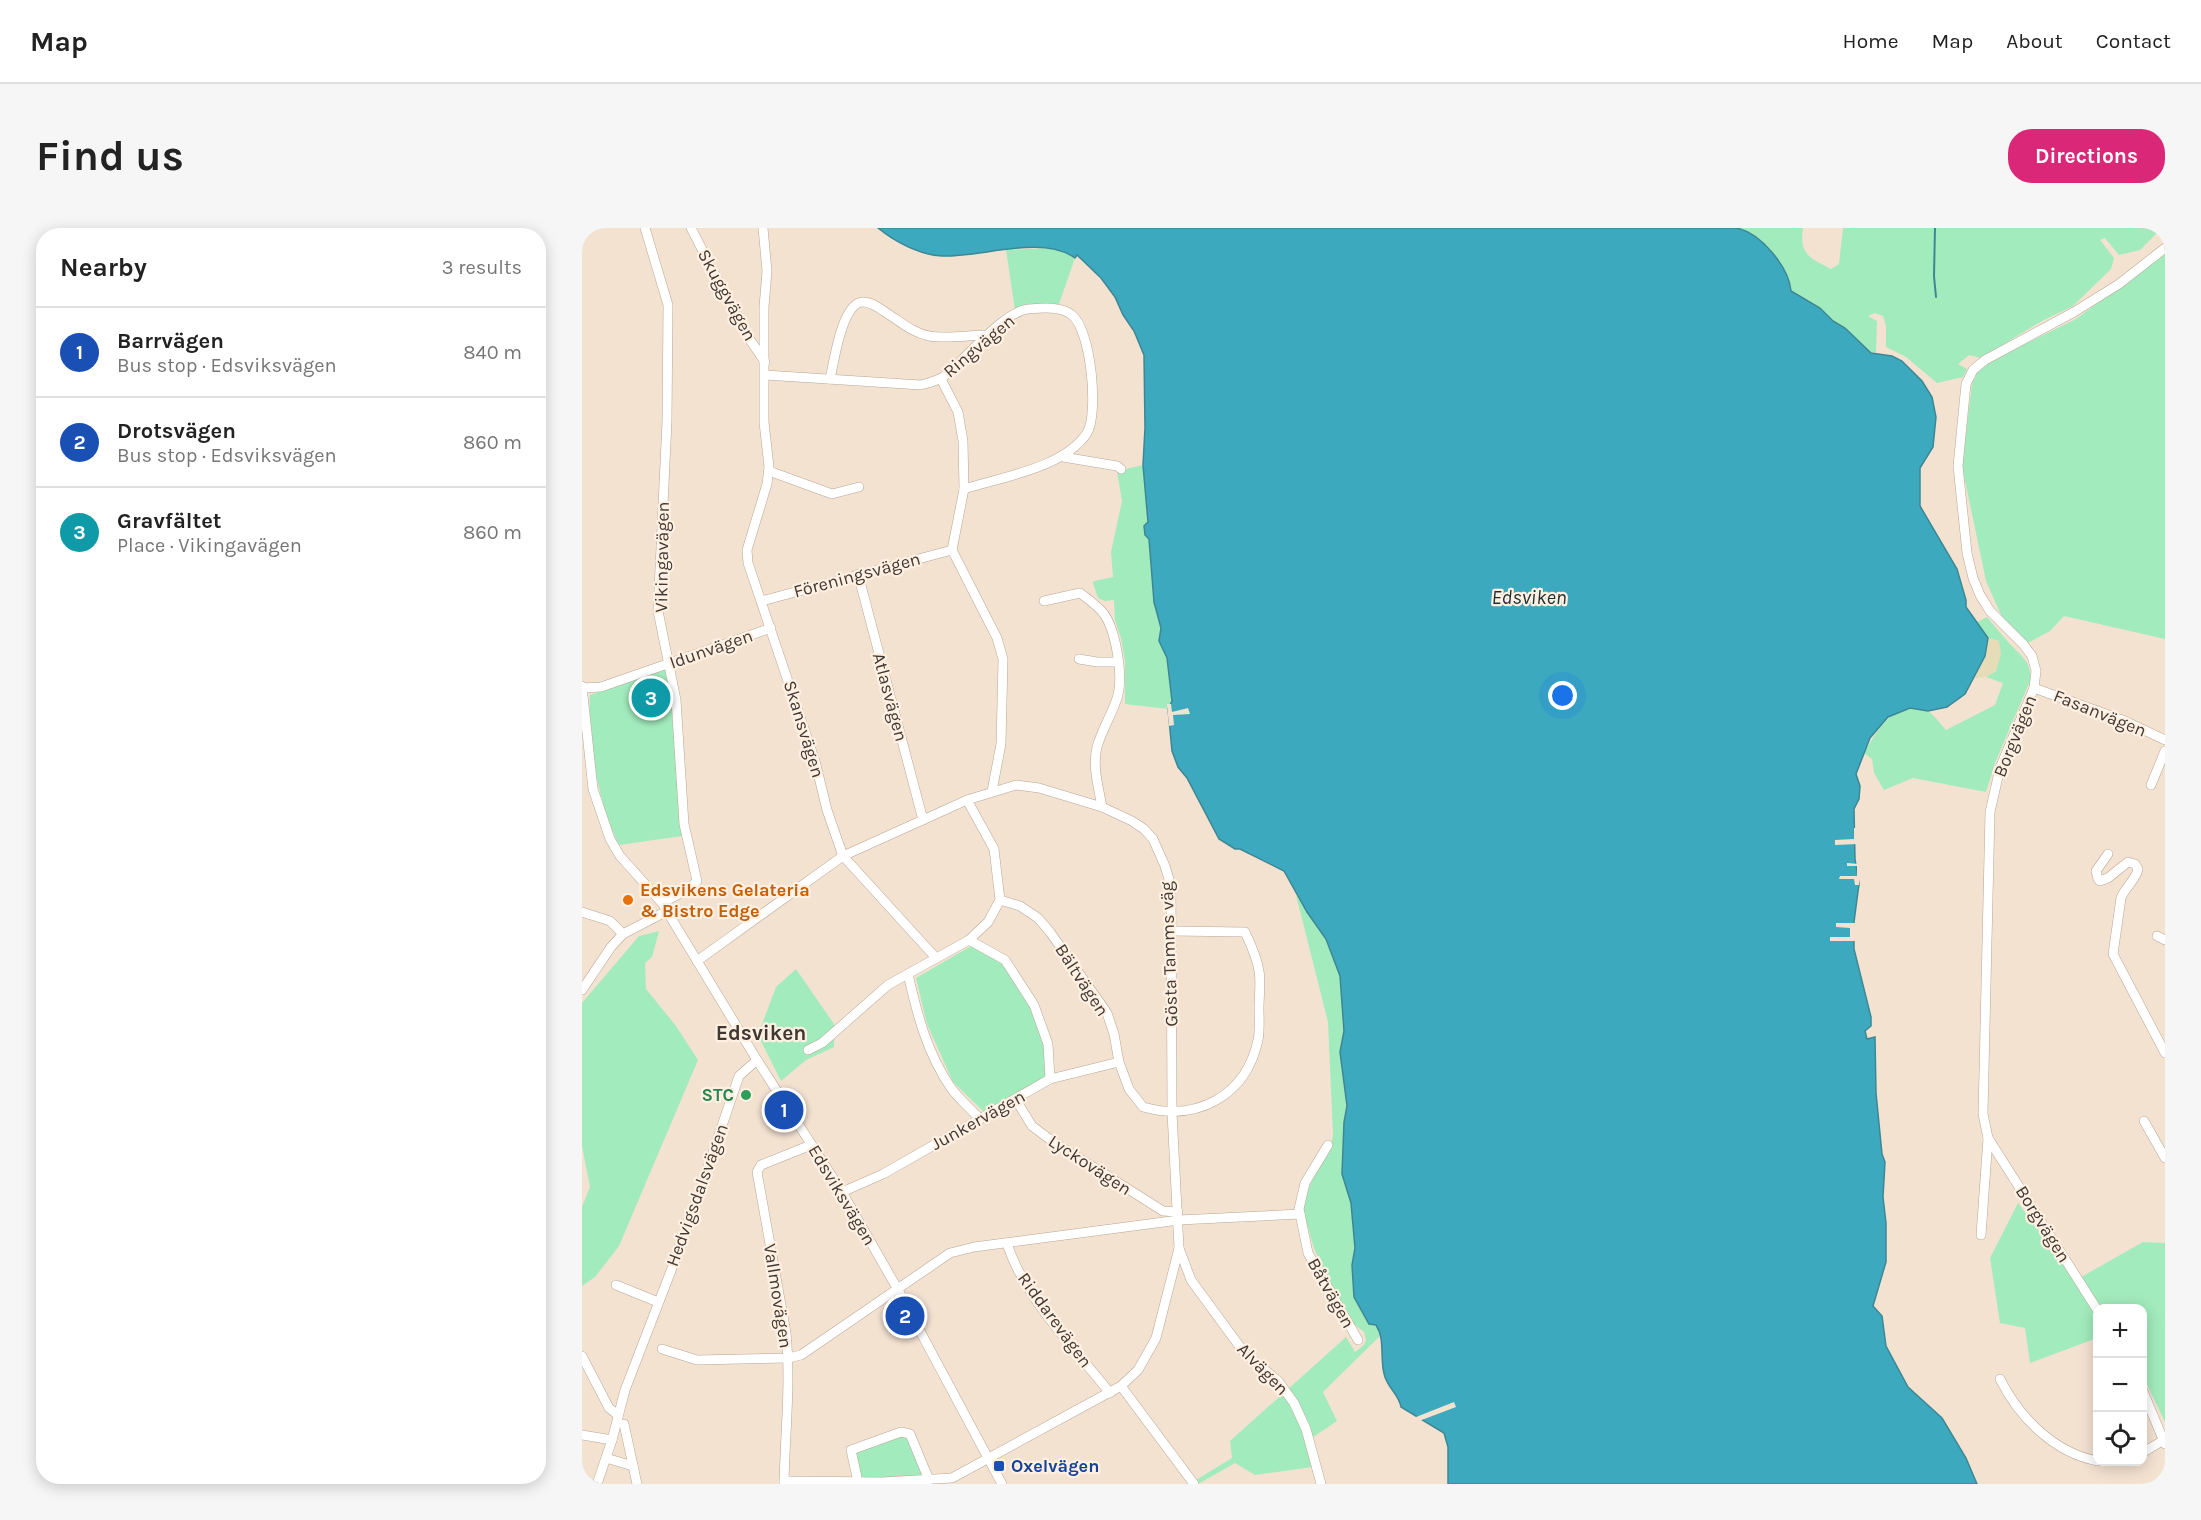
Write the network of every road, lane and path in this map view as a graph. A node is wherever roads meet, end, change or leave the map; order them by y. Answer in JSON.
{"nodes":[{"id":1,"x":645,"y":228,"type":"edge"},
{"id":2,"x":691,"y":228,"type":"edge"},
{"id":3,"x":763,"y":228,"type":"edge"},
{"id":4,"x":2165,"y":248,"type":"edge"},
{"id":5,"x":989,"y":334,"type":"junction"},
{"id":6,"x":765,"y":362,"type":"junction"},
{"id":7,"x":765,"y":375,"type":"junction"},
{"id":8,"x":830,"y":379,"type":"junction"},
{"id":9,"x":941,"y":379,"type":"junction"},
{"id":10,"x":1063,"y":457,"type":"junction"},
{"id":11,"x":1121,"y":469,"type":"dead end"},
{"id":12,"x":769,"y":471,"type":"junction"},
{"id":13,"x":859,"y":487,"type":"dead end"},
{"id":14,"x":964,"y":489,"type":"junction"},
{"id":15,"x":952,"y":550,"type":"junction"},
{"id":16,"x":858,"y":574,"type":"junction"},
{"id":17,"x":762,"y":601,"type":"junction"},
{"id":18,"x":1044,"y":601,"type":"dead end"},
{"id":19,"x":771,"y":628,"type":"junction"},
{"id":20,"x":1079,"y":659,"type":"dead end"},
{"id":21,"x":1117,"y":662,"type":"junction"},
{"id":22,"x":669,"y":663,"type":"junction"},
{"id":23,"x":582,"y":687,"type":"edge"},
{"id":24,"x":2034,"y":688,"type":"junction"},
{"id":25,"x":2165,"y":740,"type":"edge"},
{"id":26,"x":585,"y":750,"type":"edge"},
{"id":27,"x":2165,"y":751,"type":"edge"},
{"id":28,"x":2151,"y":785,"type":"dead end"},
{"id":29,"x":992,"y":791,"type":"junction"},
{"id":30,"x":967,"y":800,"type":"junction"},
{"id":31,"x":1102,"y":807,"type":"junction"},
{"id":32,"x":923,"y":819,"type":"junction"},
{"id":33,"x":2108,"y":854,"type":"dead end"},
{"id":34,"x":843,"y":856,"type":"junction"},
{"id":35,"x":1000,"y":900,"type":"junction"},
{"id":36,"x":664,"y":907,"type":"junction"},
{"id":37,"x":582,"y":912,"type":"edge"},
{"id":38,"x":1172,"y":931,"type":"junction"},
{"id":39,"x":623,"y":934,"type":"junction"},
{"id":40,"x":969,"y":940,"type":"junction"},
{"id":41,"x":936,"y":958,"type":"junction"},
{"id":42,"x":697,"y":961,"type":"junction"},
{"id":43,"x":908,"y":974,"type":"junction"},
{"id":44,"x":582,"y":990,"type":"edge"},
{"id":45,"x":2161,"y":1036,"type":"edge"},
{"id":46,"x":808,"y":1050,"type":"dead end"},
{"id":47,"x":2165,"y":1053,"type":"edge"},
{"id":48,"x":757,"y":1060,"type":"junction"},
{"id":49,"x":1119,"y":1062,"type":"junction"},
{"id":50,"x":1050,"y":1079,"type":"junction"},
{"id":51,"x":1016,"y":1100,"type":"junction"},
{"id":52,"x":1172,"y":1113,"type":"junction"},
{"id":53,"x":980,"y":1119,"type":"junction"},
{"id":54,"x":2144,"y":1121,"type":"dead end"},
{"id":55,"x":1988,"y":1138,"type":"junction"},
{"id":56,"x":812,"y":1145,"type":"junction"},
{"id":57,"x":1328,"y":1145,"type":"dead end"},
{"id":58,"x":2165,"y":1158,"type":"edge"},
{"id":59,"x":842,"y":1192,"type":"junction"},
{"id":60,"x":1300,"y":1214,"type":"junction"},
{"id":61,"x":1178,"y":1220,"type":"junction"},
{"id":62,"x":1981,"y":1235,"type":"dead end"},
{"id":63,"x":1007,"y":1243,"type":"junction"},
{"id":64,"x":1179,"y":1248,"type":"junction"},
{"id":65,"x":616,"y":1286,"type":"dead end"},
{"id":66,"x":897,"y":1288,"type":"junction"},
{"id":67,"x":657,"y":1302,"type":"junction"},
{"id":68,"x":2093,"y":1305,"type":"edge"},
{"id":69,"x":1358,"y":1340,"type":"dead end"},
{"id":70,"x":662,"y":1349,"type":"dead end"},
{"id":71,"x":582,"y":1356,"type":"edge"},
{"id":72,"x":788,"y":1358,"type":"junction"},
{"id":73,"x":2000,"y":1379,"type":"dead end"},
{"id":74,"x":1121,"y":1386,"type":"junction"},
{"id":75,"x":1110,"y":1393,"type":"junction"},
{"id":76,"x":2147,"y":1401,"type":"edge"},
{"id":77,"x":618,"y":1415,"type":"junction"},
{"id":78,"x":624,"y":1424,"type":"dead end"},
{"id":79,"x":582,"y":1436,"type":"edge"},
{"id":80,"x":612,"y":1440,"type":"junction"},
{"id":81,"x":2164,"y":1442,"type":"edge"},
{"id":82,"x":2147,"y":1450,"type":"edge"},
{"id":83,"x":989,"y":1457,"type":"junction"},
{"id":84,"x":606,"y":1458,"type":"junction"},
{"id":85,"x":2093,"y":1460,"type":"edge"},
{"id":86,"x":633,"y":1466,"type":"junction"},
{"id":87,"x":930,"y":1480,"type":"junction"},
{"id":88,"x":858,"y":1482,"type":"junction"},
{"id":89,"x":784,"y":1483,"type":"edge"},
{"id":90,"x":882,"y":1483,"type":"edge"},
{"id":91,"x":597,"y":1484,"type":"edge"},
{"id":92,"x":637,"y":1484,"type":"edge"},
{"id":93,"x":1002,"y":1484,"type":"edge"},
{"id":94,"x":1194,"y":1484,"type":"edge"},
{"id":95,"x":1321,"y":1484,"type":"edge"}],
"edges":[{"from":1,"to":22,"type":"street","name":"Vikingavägen"},
{"from":2,"to":6,"type":"street","name":"Skuggvägen"},
{"from":3,"to":6,"type":"street","name":"Skansvägen"},
{"from":4,"to":24,"type":"street","name":"Borgvägen"},
{"from":5,"to":8,"type":"street"},
{"from":5,"to":9,"type":"street","name":"Ringvägen"},
{"from":5,"to":10,"type":"street","name":"Ringvägen"},
{"from":6,"to":7,"type":"street","name":"Skansvägen"},
{"from":7,"to":8,"type":"street","name":"Ringvägen"},
{"from":7,"to":12,"type":"street","name":"Skansvägen"},
{"from":8,"to":9,"type":"street","name":"Ringvägen"},
{"from":9,"to":14,"type":"street"},
{"from":10,"to":11,"type":"street"},
{"from":10,"to":14,"type":"street","name":"Ringvägen"},
{"from":12,"to":13,"type":"street"},
{"from":12,"to":17,"type":"street","name":"Skansvägen"},
{"from":14,"to":15,"type":"street"},
{"from":15,"to":16,"type":"street","name":"Föreningsvägen"},
{"from":15,"to":29,"type":"street"},
{"from":16,"to":17,"type":"street","name":"Föreningsvägen"},
{"from":16,"to":32,"type":"street","name":"Atlasvägen"},
{"from":17,"to":19,"type":"street","name":"Skansvägen"},
{"from":18,"to":21,"type":"street"},
{"from":19,"to":22,"type":"street","name":"Idunvägen"},
{"from":19,"to":34,"type":"street","name":"Skansvägen"},
{"from":20,"to":21,"type":"street"},
{"from":21,"to":31,"type":"street"},
{"from":22,"to":23,"type":"street","name":"Idunvägen"},
{"from":22,"to":36,"type":"street","name":"Vikingavägen"},
{"from":23,"to":26,"type":"street","name":"Edsviksvägen"},
{"from":24,"to":25,"type":"street","name":"Fasanvägen"},
{"from":24,"to":55,"type":"street","name":"Borgvägen"},
{"from":26,"to":36,"type":"street","name":"Edsviksvägen"},
{"from":27,"to":28,"type":"street","name":"Fasanvägen"},
{"from":29,"to":30,"type":"street","name":"Gösta Tamms väg"},
{"from":29,"to":31,"type":"street","name":"Gösta Tamms väg"},
{"from":30,"to":32,"type":"street","name":"Gösta Tamms väg"},
{"from":30,"to":35,"type":"street"},
{"from":31,"to":38,"type":"street","name":"Gösta Tamms väg"},
{"from":32,"to":34,"type":"street","name":"Gösta Tamms väg"},
{"from":33,"to":45,"type":"street"},
{"from":34,"to":41,"type":"street","name":"Skansvägen"},
{"from":34,"to":42,"type":"street","name":"Gösta Tamms väg"},
{"from":35,"to":40,"type":"street"},
{"from":35,"to":49,"type":"street","name":"Bältvägen"},
{"from":36,"to":39,"type":"street"},
{"from":36,"to":42,"type":"street","name":"Edsviksvägen"},
{"from":37,"to":39,"type":"street"},
{"from":38,"to":52,"type":"street","name":"Gösta Tamms väg"},
{"from":38,"to":52,"type":"street","name":"Bältvägen"},
{"from":39,"to":44,"type":"street"},
{"from":40,"to":41,"type":"street"},
{"from":40,"to":50,"type":"street"},
{"from":41,"to":43,"type":"street"},
{"from":42,"to":48,"type":"street","name":"Edsviksvägen"},
{"from":43,"to":46,"type":"street"},
{"from":43,"to":53,"type":"street"},
{"from":45,"to":47,"type":"street"},
{"from":48,"to":56,"type":"street","name":"Edsviksvägen"},
{"from":48,"to":67,"type":"street","name":"Hedvigsdalsvägen"},
{"from":49,"to":50,"type":"street","name":"Junkervägen"},
{"from":49,"to":52,"type":"street","name":"Bältvägen"},
{"from":50,"to":51,"type":"street","name":"Junkervägen"},
{"from":51,"to":53,"type":"street","name":"Junkervägen"},
{"from":51,"to":61,"type":"street","name":"Lyckovägen"},
{"from":52,"to":61,"type":"street","name":"Gösta Tamms väg"},
{"from":53,"to":59,"type":"street","name":"Junkervägen"},
{"from":54,"to":58,"type":"street"},
{"from":55,"to":62,"type":"street","name":"Borgvägen"},
{"from":55,"to":68,"type":"street","name":"Borgvägen"},
{"from":56,"to":59,"type":"street","name":"Edsviksvägen"},
{"from":56,"to":72,"type":"street","name":"Vallmovägen"},
{"from":57,"to":60,"type":"street","name":"Båtvägen"},
{"from":59,"to":66,"type":"street","name":"Edsviksvägen"},
{"from":60,"to":61,"type":"street"},
{"from":60,"to":69,"type":"street","name":"Båtvägen"},
{"from":61,"to":63,"type":"street"},
{"from":61,"to":64,"type":"street","name":"Alvägen"},
{"from":63,"to":66,"type":"street"},
{"from":63,"to":75,"type":"street","name":"Riddarevägen"},
{"from":64,"to":74,"type":"street"},
{"from":64,"to":95,"type":"street","name":"Alvägen"},
{"from":65,"to":67,"type":"street"},
{"from":66,"to":72,"type":"street"},
{"from":66,"to":83,"type":"street","name":"Edsviksvägen"},
{"from":67,"to":77,"type":"street","name":"Hedvigsdalsvägen"},
{"from":70,"to":72,"type":"street"},
{"from":71,"to":77,"type":"street"},
{"from":72,"to":89,"type":"street","name":"Vallmovägen"},
{"from":73,"to":85,"type":"street"},
{"from":74,"to":75,"type":"street"},
{"from":74,"to":94,"type":"street"},
{"from":75,"to":83,"type":"street"},
{"from":76,"to":81,"type":"street"},
{"from":77,"to":80,"type":"street","name":"Hedvigsdalsvägen"},
{"from":78,"to":86,"type":"street"},
{"from":79,"to":80,"type":"street"},
{"from":80,"to":84,"type":"street","name":"Hedvigsdalsvägen"},
{"from":81,"to":82,"type":"street"},
{"from":83,"to":87,"type":"street"},
{"from":83,"to":93,"type":"street","name":"Edsviksvägen"},
{"from":84,"to":86,"type":"street"},
{"from":84,"to":91,"type":"street","name":"Hedvigsdalsvägen"},
{"from":86,"to":92,"type":"street"},
{"from":87,"to":88,"type":"street"},
{"from":87,"to":90,"type":"street"},
{"from":88,"to":89,"type":"street"},
{"from":88,"to":90,"type":"street"}]}
